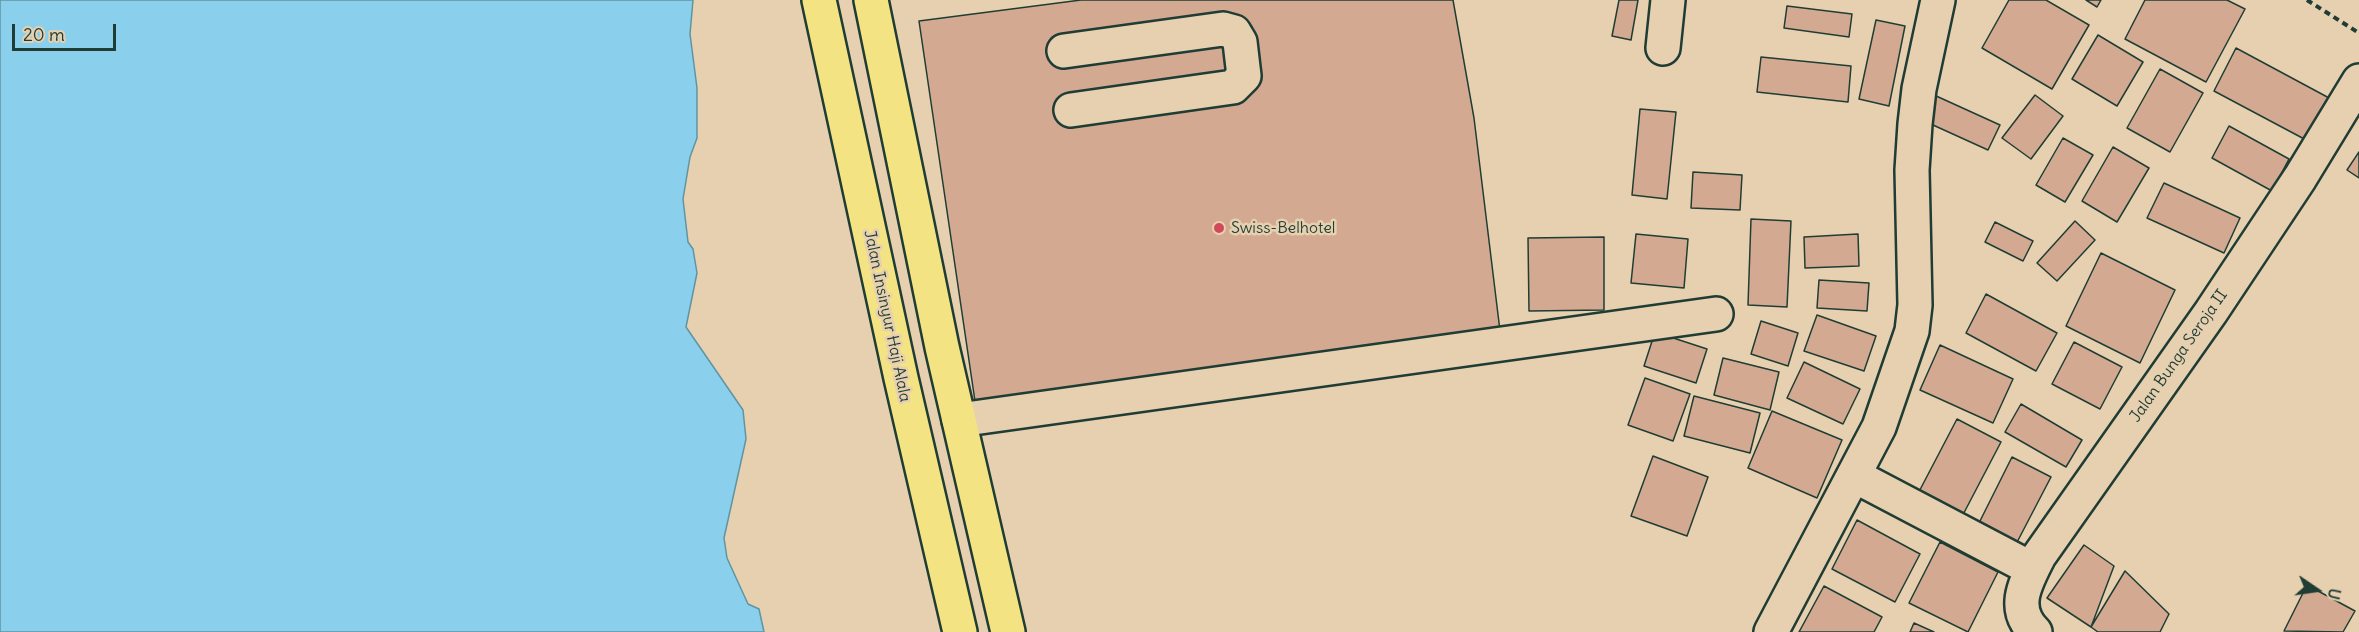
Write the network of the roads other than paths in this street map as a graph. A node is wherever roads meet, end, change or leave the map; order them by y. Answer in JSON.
{"nodes":[{"id":1,"x":819,"y":0,"type":"edge"},
{"id":2,"x":871,"y":0,"type":"edge"},
{"id":3,"x":1668,"y":0,"type":"edge"},
{"id":4,"x":1938,"y":0,"type":"edge"},
{"id":5,"x":1663,"y":48,"type":"dead end"},
{"id":6,"x":1064,"y":51,"type":"dead end"},
{"id":7,"x":2359,"y":81,"type":"edge"},
{"id":8,"x":1071,"y":110,"type":"dead end"},
{"id":9,"x":1716,"y":314,"type":"dead end"},
{"id":10,"x":959,"y":420,"type":"junction"},
{"id":11,"x":1854,"y":476,"type":"junction"},
{"id":12,"x":2032,"y":568,"type":"junction"},
{"id":13,"x":960,"y":632,"type":"edge"},
{"id":14,"x":1008,"y":632,"type":"edge"},
{"id":15,"x":1771,"y":632,"type":"edge"},
{"id":16,"x":2035,"y":632,"type":"edge"}],
"edges":[{"from":1,"to":13,"type":"main road","name":"Jalan Insinyur Haji Alala"},
{"from":2,"to":10,"type":"main road"},
{"from":3,"to":5,"type":"street"},
{"from":4,"to":11,"type":"street"},
{"from":6,"to":8,"type":"street"},
{"from":7,"to":12,"type":"street","name":"Jalan Bunga Seroja II"},
{"from":9,"to":10,"type":"street"},
{"from":10,"to":14,"type":"main road"},
{"from":11,"to":12,"type":"street"},
{"from":11,"to":15,"type":"street"},
{"from":12,"to":16,"type":"street","name":"Jalan Bunga Seroja II"}]}
